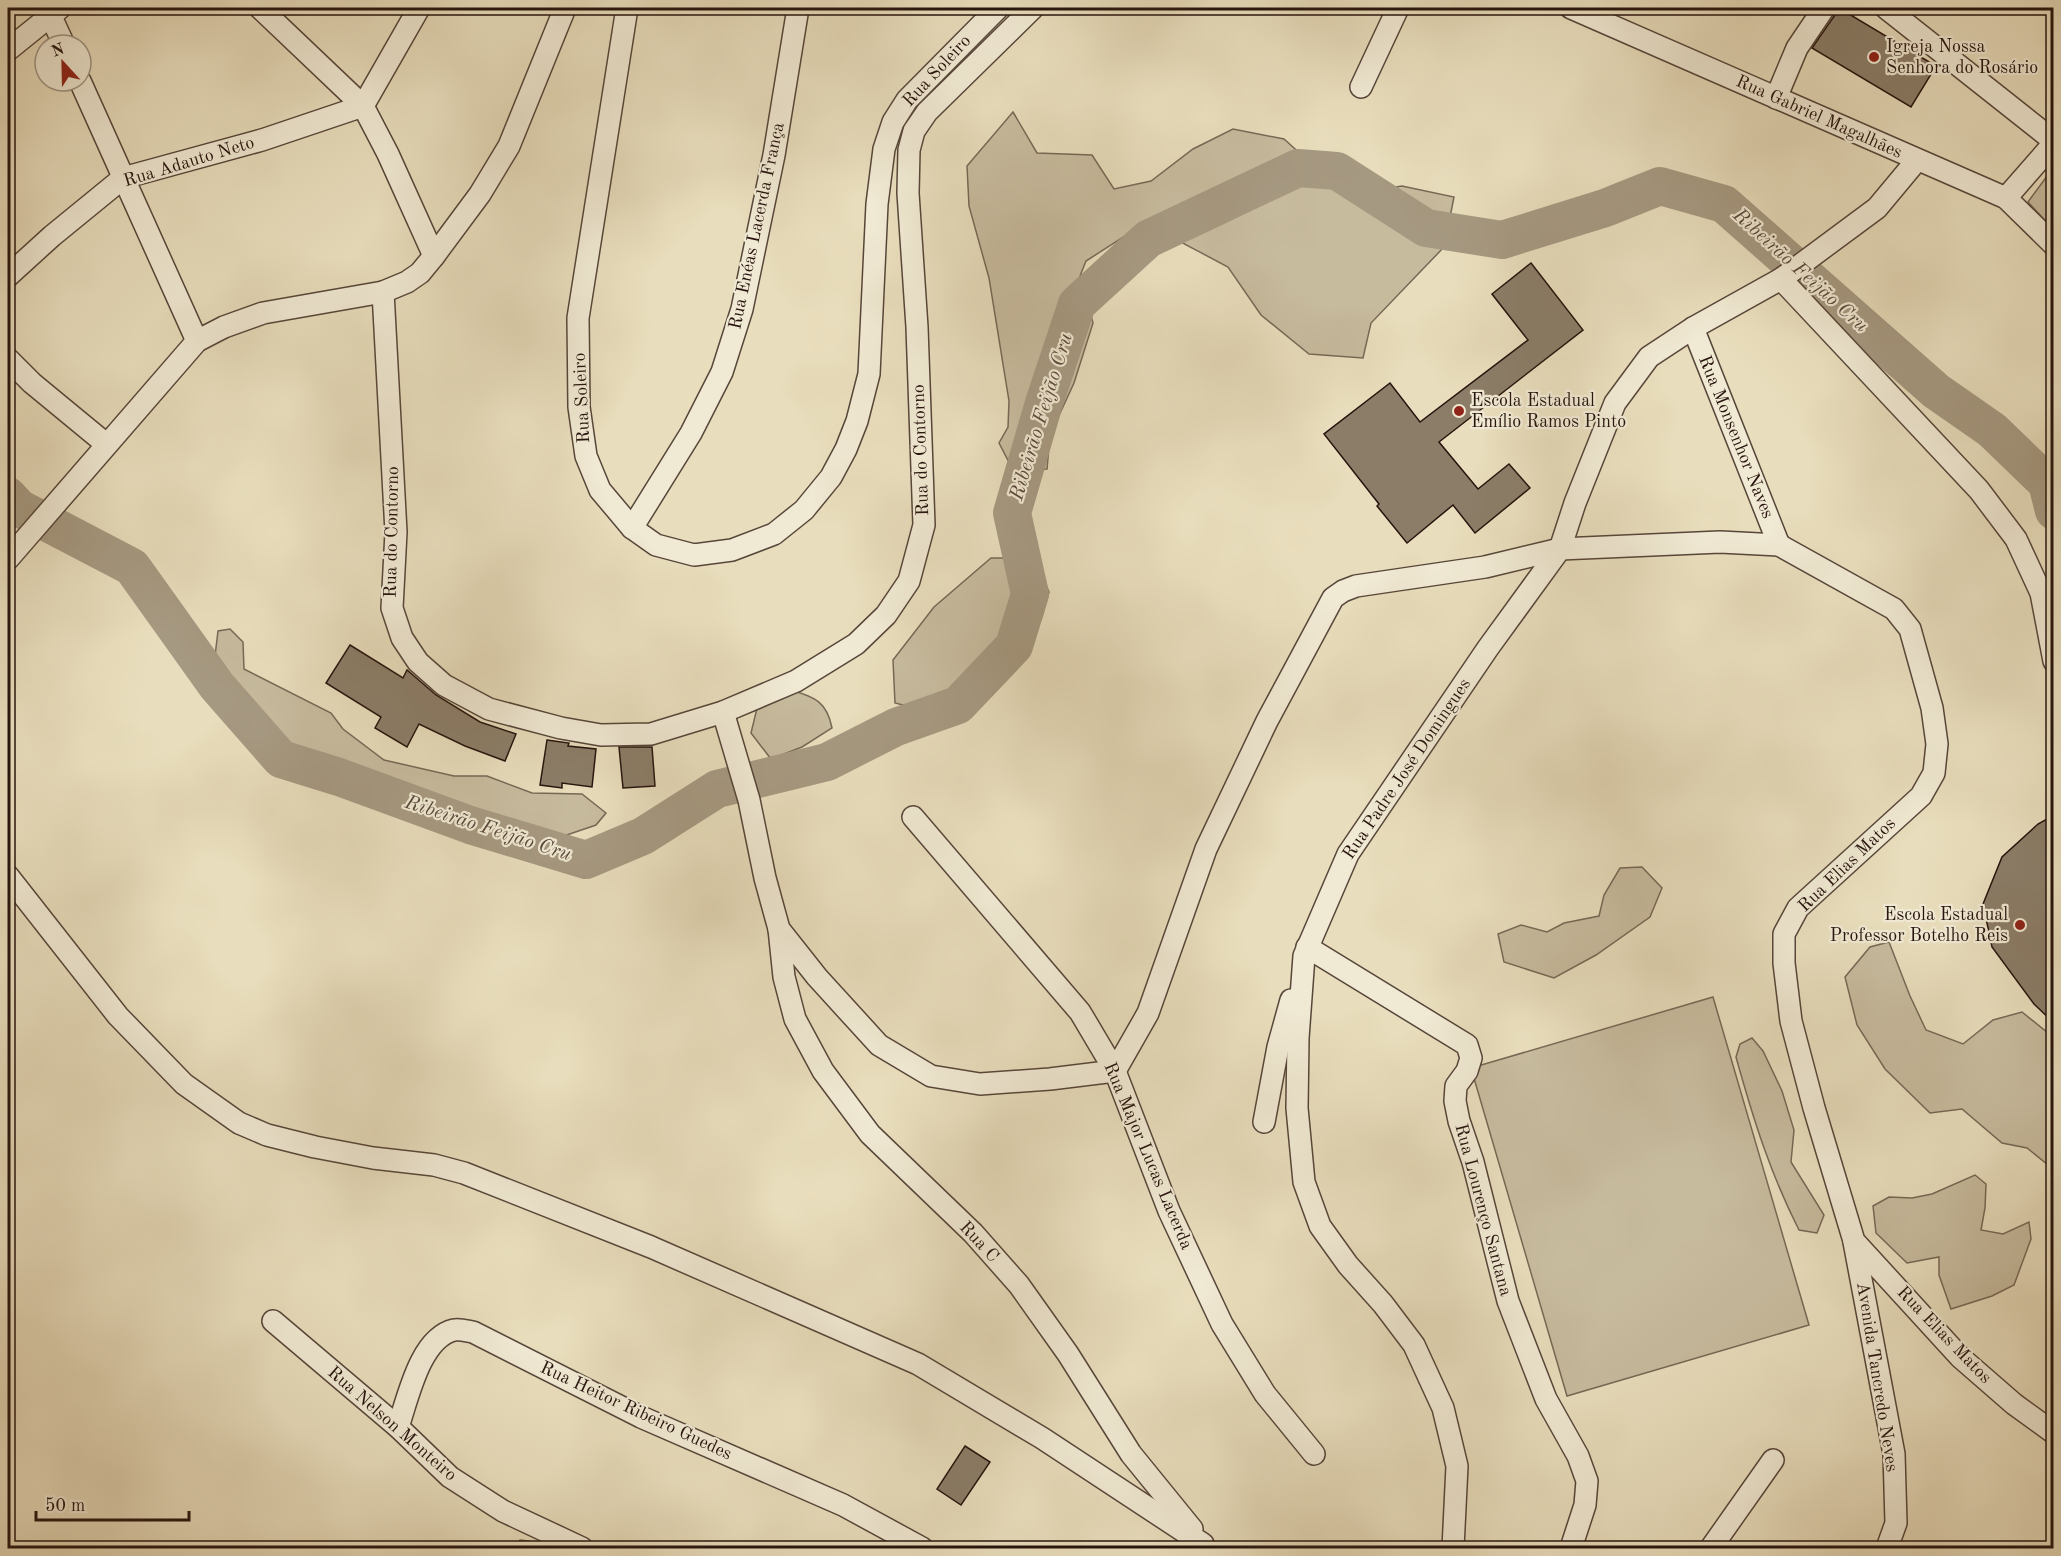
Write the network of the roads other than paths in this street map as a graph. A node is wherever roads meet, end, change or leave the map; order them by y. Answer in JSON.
{"nodes":[{"id":1,"x":260,"y":8,"type":"edge"},
{"id":2,"x":419,"y":8,"type":"edge"},
{"id":3,"x":565,"y":8,"type":"edge"},
{"id":4,"x":627,"y":8,"type":"edge"},
{"id":5,"x":798,"y":8,"type":"edge"},
{"id":6,"x":998,"y":8,"type":"edge"},
{"id":7,"x":1033,"y":8,"type":"edge"},
{"id":8,"x":1398,"y":8,"type":"edge"},
{"id":9,"x":1570,"y":8,"type":"edge"},
{"id":10,"x":1824,"y":8,"type":"edge"},
{"id":11,"x":1886,"y":8,"type":"edge"},
{"id":12,"x":53,"y":10,"type":"edge"},
{"id":13,"x":60,"y":33,"type":"edge"},
{"id":14,"x":8,"y":50,"type":"edge"},
{"id":15,"x":1361,"y":87,"type":"dead end"},
{"id":16,"x":85,"y":93,"type":"edge"},
{"id":17,"x":1776,"y":98,"type":"junction"},
{"id":18,"x":363,"y":106,"type":"junction"},
{"id":19,"x":2054,"y":142,"type":"edge"},
{"id":20,"x":1917,"y":160,"type":"junction"},
{"id":21,"x":123,"y":178,"type":"junction"},
{"id":22,"x":2006,"y":198,"type":"junction"},
{"id":23,"x":2054,"y":245,"type":"edge"},
{"id":24,"x":434,"y":256,"type":"junction"},
{"id":25,"x":1789,"y":274,"type":"junction"},
{"id":26,"x":8,"y":276,"type":"edge"},
{"id":27,"x":383,"y":292,"type":"junction"},
{"id":28,"x":1693,"y":328,"type":"junction"},
{"id":29,"x":197,"y":341,"type":"junction"},
{"id":30,"x":8,"y":359,"type":"edge"},
{"id":31,"x":106,"y":444,"type":"junction"},
{"id":32,"x":632,"y":528,"type":"junction"},
{"id":33,"x":1779,"y":545,"type":"junction"},
{"id":34,"x":1560,"y":549,"type":"junction"},
{"id":35,"x":8,"y":559,"type":"edge"},
{"id":36,"x":2054,"y":661,"type":"edge"},
{"id":37,"x":723,"y":712,"type":"junction"},
{"id":38,"x":913,"y":817,"type":"dead end"},
{"id":39,"x":8,"y":876,"type":"edge"},
{"id":40,"x":779,"y":929,"type":"junction"},
{"id":41,"x":1306,"y":952,"type":"junction"},
{"id":42,"x":1115,"y":1071,"type":"junction"},
{"id":43,"x":1264,"y":1122,"type":"dead end"},
{"id":44,"x":1854,"y":1241,"type":"junction"},
{"id":45,"x":273,"y":1321,"type":"dead end"},
{"id":46,"x":398,"y":1427,"type":"junction"},
{"id":47,"x":2054,"y":1433,"type":"edge"},
{"id":48,"x":1314,"y":1454,"type":"dead end"},
{"id":49,"x":1773,"y":1460,"type":"dead end"},
{"id":50,"x":1205,"y":1546,"type":"edge"},
{"id":51,"x":582,"y":1548,"type":"edge"},
{"id":52,"x":922,"y":1548,"type":"edge"},
{"id":53,"x":1453,"y":1548,"type":"edge"},
{"id":54,"x":1571,"y":1548,"type":"edge"},
{"id":55,"x":1711,"y":1548,"type":"edge"},
{"id":56,"x":1887,"y":1548,"type":"edge"}],
"edges":[{"from":1,"to":18,"type":"street"},
{"from":2,"to":18,"type":"street"},
{"from":3,"to":24,"type":"street"},
{"from":4,"to":32,"type":"street","name":"Rua Soleiro"},
{"from":5,"to":32,"type":"street","name":"Rua Enéas Lacerda França"},
{"from":6,"to":32,"type":"street","name":"Rua Soleiro"},
{"from":7,"to":37,"type":"street","name":"Rua do Contorno"},
{"from":8,"to":15,"type":"street"},
{"from":9,"to":17,"type":"street","name":"Rua Gabriel Magalhães"},
{"from":10,"to":17,"type":"street"},
{"from":11,"to":19,"type":"street"},
{"from":12,"to":13,"type":"street"},
{"from":12,"to":14,"type":"street"},
{"from":16,"to":21,"type":"street"},
{"from":17,"to":20,"type":"street","name":"Rua Gabriel Magalhães"},
{"from":18,"to":21,"type":"street","name":"Rua Adauto Neto"},
{"from":18,"to":24,"type":"street"},
{"from":19,"to":22,"type":"street"},
{"from":20,"to":22,"type":"street","name":"Rua Gabriel Magalhães"},
{"from":20,"to":25,"type":"street","name":"Rua Padre José Domingues"},
{"from":21,"to":26,"type":"street","name":"Rua Adauto Neto"},
{"from":21,"to":29,"type":"street"},
{"from":22,"to":23,"type":"street","name":"Rua Gabriel Magalhães"},
{"from":24,"to":27,"type":"street"},
{"from":25,"to":28,"type":"street","name":"Rua Padre José Domingues"},
{"from":25,"to":36,"type":"street"},
{"from":27,"to":29,"type":"street"},
{"from":27,"to":37,"type":"street","name":"Rua do Contorno"},
{"from":28,"to":33,"type":"street","name":"Rua Monsenhor Naves"},
{"from":28,"to":34,"type":"street","name":"Rua Padre José Domingues"},
{"from":29,"to":31,"type":"street"},
{"from":30,"to":31,"type":"street"},
{"from":31,"to":35,"type":"street"},
{"from":33,"to":34,"type":"street","name":"Rua Elias Matos"},
{"from":33,"to":44,"type":"street","name":"Rua Elias Matos"},
{"from":34,"to":41,"type":"street","name":"Rua Padre José Domingues"},
{"from":34,"to":42,"type":"street","name":"Rua Elias Matos"},
{"from":37,"to":40,"type":"street"},
{"from":38,"to":42,"type":"street","name":"Rua Major Lucas Lacerda"},
{"from":39,"to":50,"type":"street"},
{"from":40,"to":42,"type":"street"},
{"from":40,"to":50,"type":"street","name":"Rua C"},
{"from":41,"to":43,"type":"street"},
{"from":41,"to":53,"type":"street","name":"Rua Padre José Domingues"},
{"from":41,"to":54,"type":"street","name":"Rua Lourenço Santana"},
{"from":42,"to":48,"type":"street","name":"Rua Major Lucas Lacerda"},
{"from":44,"to":47,"type":"street","name":"Rua Elias Matos"},
{"from":44,"to":56,"type":"street","name":"Avenida Tancredo Neves"},
{"from":45,"to":46,"type":"street","name":"Rua Nelson Monteiro"},
{"from":46,"to":51,"type":"street","name":"Rua Nelson Monteiro"},
{"from":46,"to":52,"type":"street","name":"Rua Heitor Ribeiro Guedes"},
{"from":49,"to":55,"type":"street"}]}
